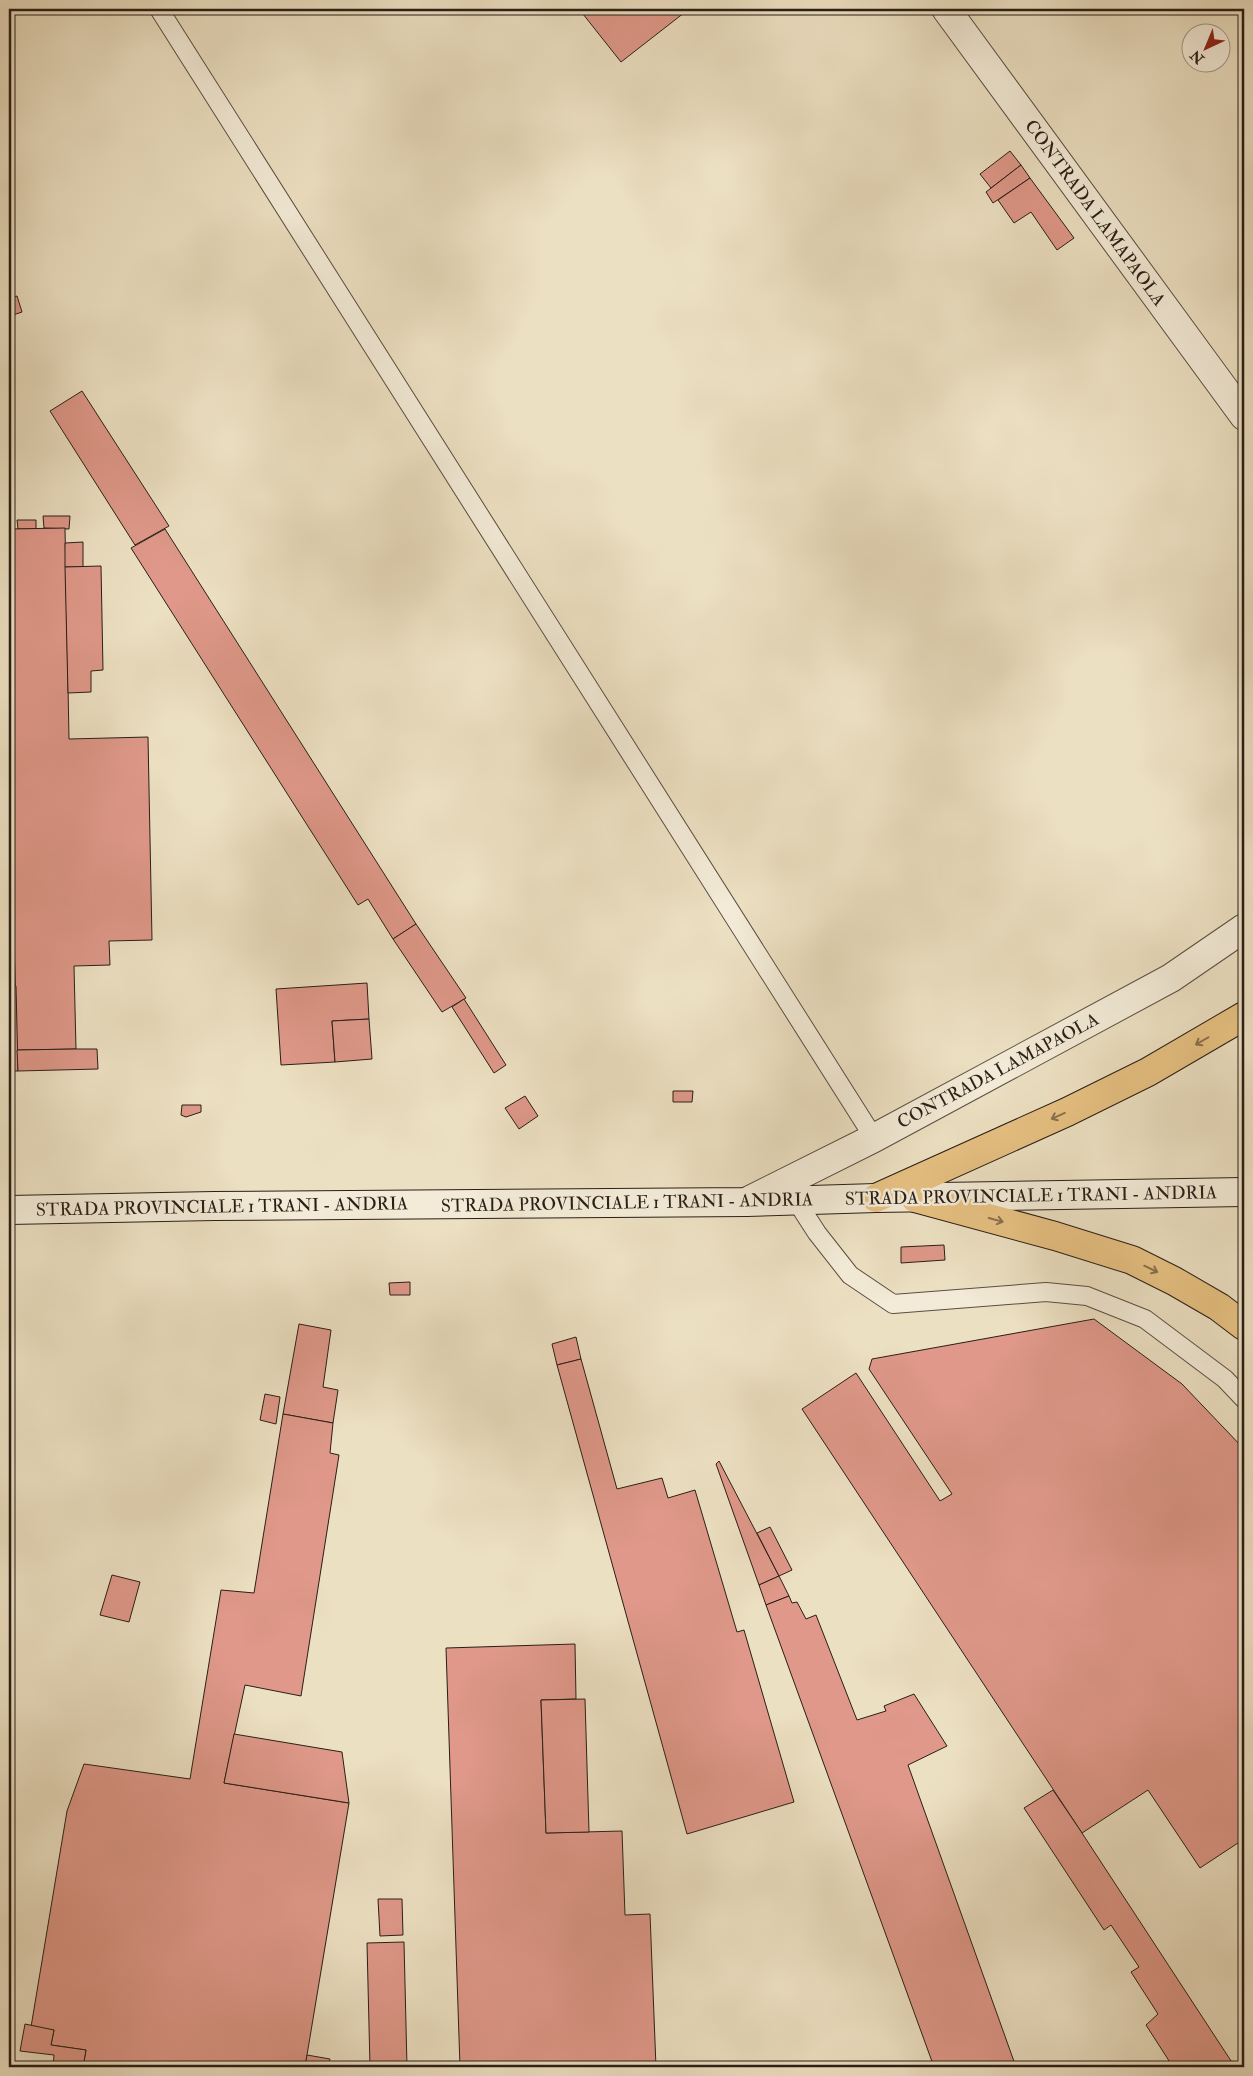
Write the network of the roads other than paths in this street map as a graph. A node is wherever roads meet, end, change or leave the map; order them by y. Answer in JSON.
{"nodes":[{"id":1,"x":159,"y":9,"type":"edge"},
{"id":2,"x":946,"y":9,"type":"edge"},
{"id":3,"x":1244,"y":416,"type":"edge"},
{"id":4,"x":1244,"y":928,"type":"edge"},
{"id":5,"x":1244,"y":1016,"type":"edge"},
{"id":6,"x":874,"y":1138,"type":"junction"},
{"id":7,"x":1244,"y":1192,"type":"edge"},
{"id":8,"x":876,"y":1198,"type":"junction"},
{"id":9,"x":915,"y":1198,"type":"junction"},
{"id":10,"x":746,"y":1202,"type":"junction"},
{"id":11,"x":797,"y":1202,"type":"junction"},
{"id":12,"x":9,"y":1210,"type":"edge"},
{"id":13,"x":1244,"y":1326,"type":"edge"},
{"id":14,"x":1244,"y":1399,"type":"edge"}],
"edges":[{"from":1,"to":6,"type":"lane"},
{"from":2,"to":3,"type":"main road","name":"CONTRADA LAMAPAOLA"},
{"from":4,"to":6,"type":"main road","name":"CONTRADA LAMAPAOLA"},
{"from":5,"to":8,"type":"main road","one_way":true},
{"from":6,"to":10,"type":"main road","name":"CONTRADA LAMAPAOLA"},
{"from":7,"to":9,"type":"main road","name":"STRADA PROVINCIALE 1 TRANI - ANDRIA"},
{"from":8,"to":9,"type":"main road","name":"STRADA PROVINCIALE 1 TRANI - ANDRIA"},
{"from":8,"to":11,"type":"main road","name":"STRADA PROVINCIALE 1 TRANI - ANDRIA"},
{"from":9,"to":13,"type":"main road","one_way":true},
{"from":10,"to":11,"type":"main road","name":"STRADA PROVINCIALE 1 TRANI - ANDRIA"},
{"from":10,"to":12,"type":"main road","name":"STRADA PROVINCIALE 1 TRANI - ANDRIA"},
{"from":11,"to":14,"type":"lane"}]}
